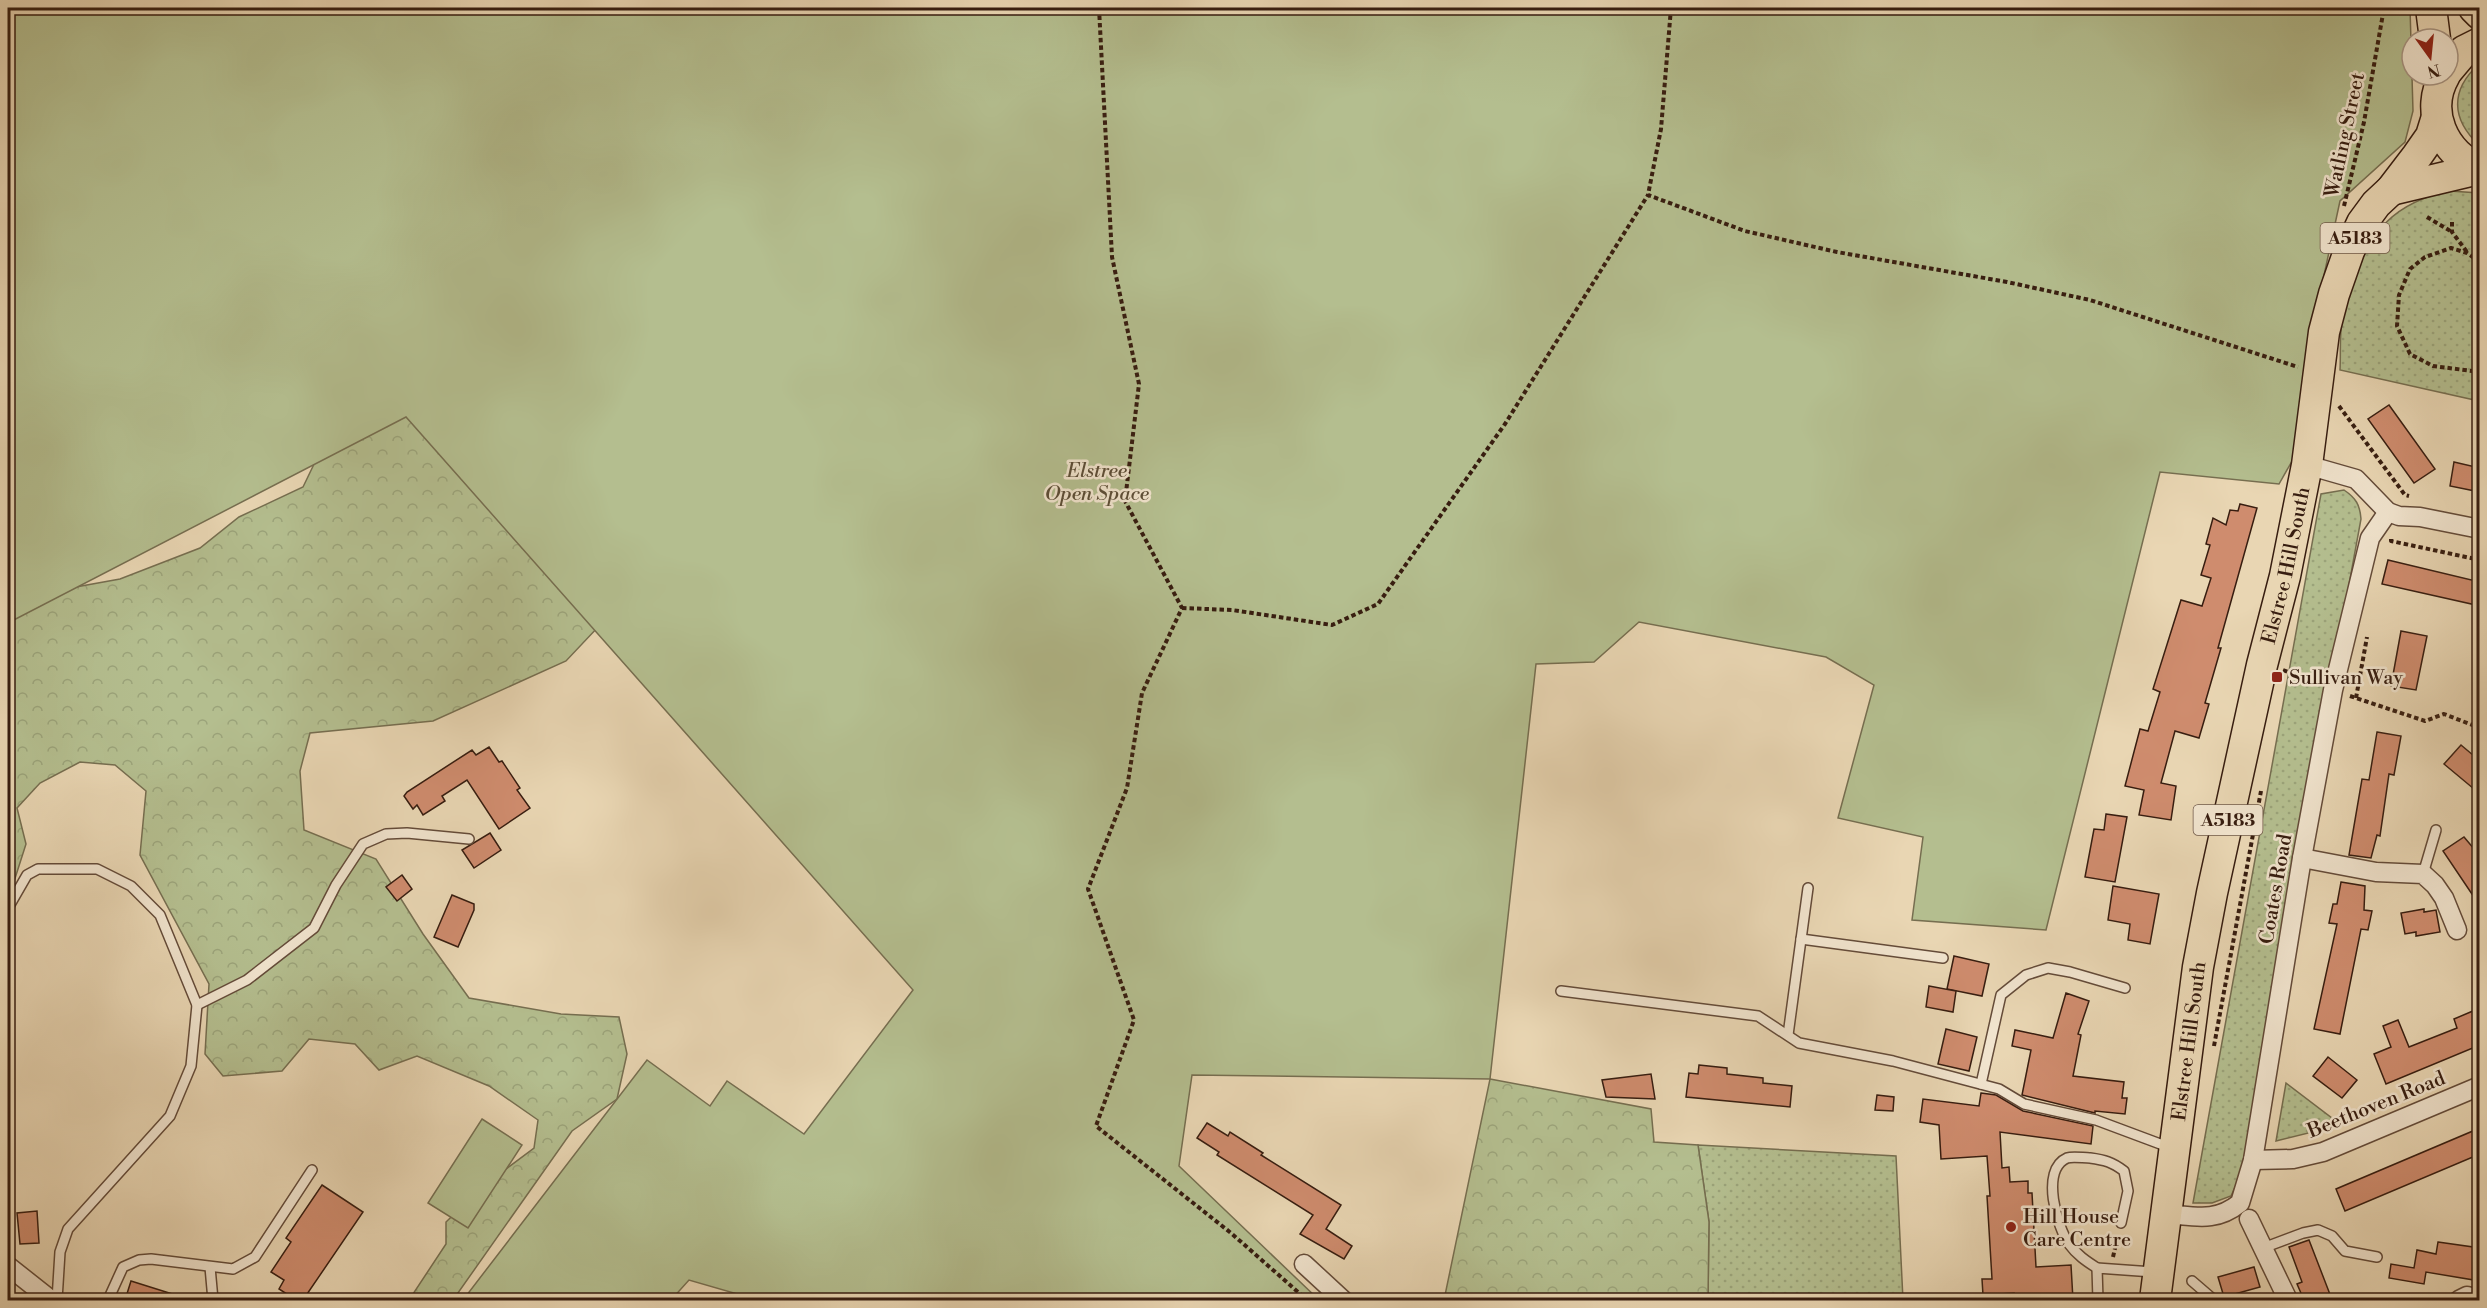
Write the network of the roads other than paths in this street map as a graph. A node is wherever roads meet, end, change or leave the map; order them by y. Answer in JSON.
{"nodes":[{"id":1,"x":2431,"y":8,"type":"edge"},
{"id":2,"x":2474,"y":8,"type":"edge"},
{"id":3,"x":2480,"y":14,"type":"edge"},
{"id":4,"x":2433,"y":27,"type":"edge"},
{"id":5,"x":2480,"y":43,"type":"edge"},
{"id":6,"x":2460,"y":56,"type":"edge"},
{"id":7,"x":2440,"y":87,"type":"edge"},
{"id":8,"x":2436,"y":120,"type":"junction"},
{"id":9,"x":2479,"y":169,"type":"edge"},
{"id":10,"x":2391,"y":190,"type":"junction"},
{"id":11,"x":2307,"y":465,"type":"junction"},
{"id":12,"x":2388,"y":512,"type":"junction"},
{"id":13,"x":2480,"y":529,"type":"edge"},
{"id":14,"x":2436,"y":830,"type":"dead end"},
{"id":15,"x":469,"y":839,"type":"dead end"},
{"id":16,"x":2302,"y":858,"type":"junction"},
{"id":17,"x":2423,"y":874,"type":"junction"},
{"id":18,"x":1808,"y":888,"type":"dead end"},
{"id":19,"x":8,"y":908,"type":"edge"},
{"id":20,"x":2457,"y":930,"type":"dead end"},
{"id":21,"x":1801,"y":939,"type":"junction"},
{"id":22,"x":1943,"y":958,"type":"dead end"},
{"id":23,"x":2125,"y":988,"type":"dead end"},
{"id":24,"x":1560,"y":991,"type":"dead end"},
{"id":25,"x":197,"y":1005,"type":"junction"},
{"id":26,"x":1788,"y":1035,"type":"junction"},
{"id":27,"x":1981,"y":1084,"type":"junction"},
{"id":28,"x":2480,"y":1086,"type":"edge"},
{"id":29,"x":2174,"y":1149,"type":"junction"},
{"id":30,"x":2253,"y":1160,"type":"junction"},
{"id":31,"x":312,"y":1170,"type":"dead end"},
{"id":32,"x":2166,"y":1214,"type":"junction"},
{"id":33,"x":2249,"y":1219,"type":"dead end"},
{"id":34,"x":2121,"y":1223,"type":"road end"},
{"id":35,"x":2263,"y":1248,"type":"junction"},
{"id":36,"x":2377,"y":1257,"type":"dead end"},
{"id":37,"x":1304,"y":1264,"type":"dead end"},
{"id":38,"x":8,"y":1266,"type":"edge"},
{"id":39,"x":210,"y":1267,"type":"junction"},
{"id":40,"x":2097,"y":1268,"type":"junction"},
{"id":41,"x":2192,"y":1281,"type":"dead end"},
{"id":42,"x":2157,"y":1287,"type":"edge"},
{"id":43,"x":2283,"y":1299,"type":"edge"},
{"id":44,"x":2480,"y":1299,"type":"edge"},
{"id":45,"x":51,"y":1300,"type":"edge"},
{"id":46,"x":57,"y":1300,"type":"edge"},
{"id":47,"x":108,"y":1300,"type":"edge"},
{"id":48,"x":213,"y":1300,"type":"edge"},
{"id":49,"x":1342,"y":1300,"type":"edge"},
{"id":50,"x":2098,"y":1300,"type":"edge"},
{"id":51,"x":2214,"y":1300,"type":"edge"},
{"id":52,"x":2459,"y":1300,"type":"edge"}],
"edges":[{"from":1,"to":4,"type":"main road"},
{"from":2,"to":3,"type":"main road"},
{"from":5,"to":6,"type":"main road"},
{"from":7,"to":8,"type":"main road"},
{"from":8,"to":9,"type":"main road"},
{"from":8,"to":10,"type":"main road","name":"Elstree Hill South","number":"A5183"},
{"from":9,"to":10,"type":"main road"},
{"from":10,"to":11,"type":"main road","name":"Elstree Hill South","number":"A5183"},
{"from":11,"to":12,"type":"street"},
{"from":11,"to":29,"type":"main road","name":"Elstree Hill South","number":"A5183"},
{"from":12,"to":13,"type":"street"},
{"from":12,"to":16,"type":"street","name":"Coates Road"},
{"from":14,"to":17,"type":"lane"},
{"from":15,"to":25,"type":"lane"},
{"from":16,"to":17,"type":"street"},
{"from":16,"to":30,"type":"street","name":"Coates Road"},
{"from":17,"to":20,"type":"street"},
{"from":18,"to":21,"type":"lane"},
{"from":19,"to":25,"type":"lane"},
{"from":21,"to":22,"type":"lane"},
{"from":21,"to":26,"type":"lane"},
{"from":23,"to":27,"type":"lane"},
{"from":24,"to":26,"type":"lane"},
{"from":25,"to":46,"type":"lane"},
{"from":26,"to":27,"type":"lane"},
{"from":27,"to":29,"type":"lane"},
{"from":28,"to":30,"type":"street","name":"Beethoven Road"},
{"from":29,"to":32,"type":"main road","name":"Elstree Hill South","number":"A5183"},
{"from":30,"to":32,"type":"street","name":"Coates Road"},
{"from":31,"to":39,"type":"lane"},
{"from":32,"to":42,"type":"main road","name":"Elstree Hill South","number":"A5183"},
{"from":33,"to":35,"type":"street"},
{"from":34,"to":40,"type":"lane"},
{"from":35,"to":36,"type":"lane"},
{"from":35,"to":43,"type":"street"},
{"from":37,"to":49,"type":"street"},
{"from":38,"to":45,"type":"street"},
{"from":39,"to":47,"type":"lane"},
{"from":39,"to":48,"type":"lane"},
{"from":40,"to":42,"type":"lane"},
{"from":40,"to":50,"type":"lane"},
{"from":41,"to":51,"type":"lane"},
{"from":44,"to":52,"type":"street"}]}
